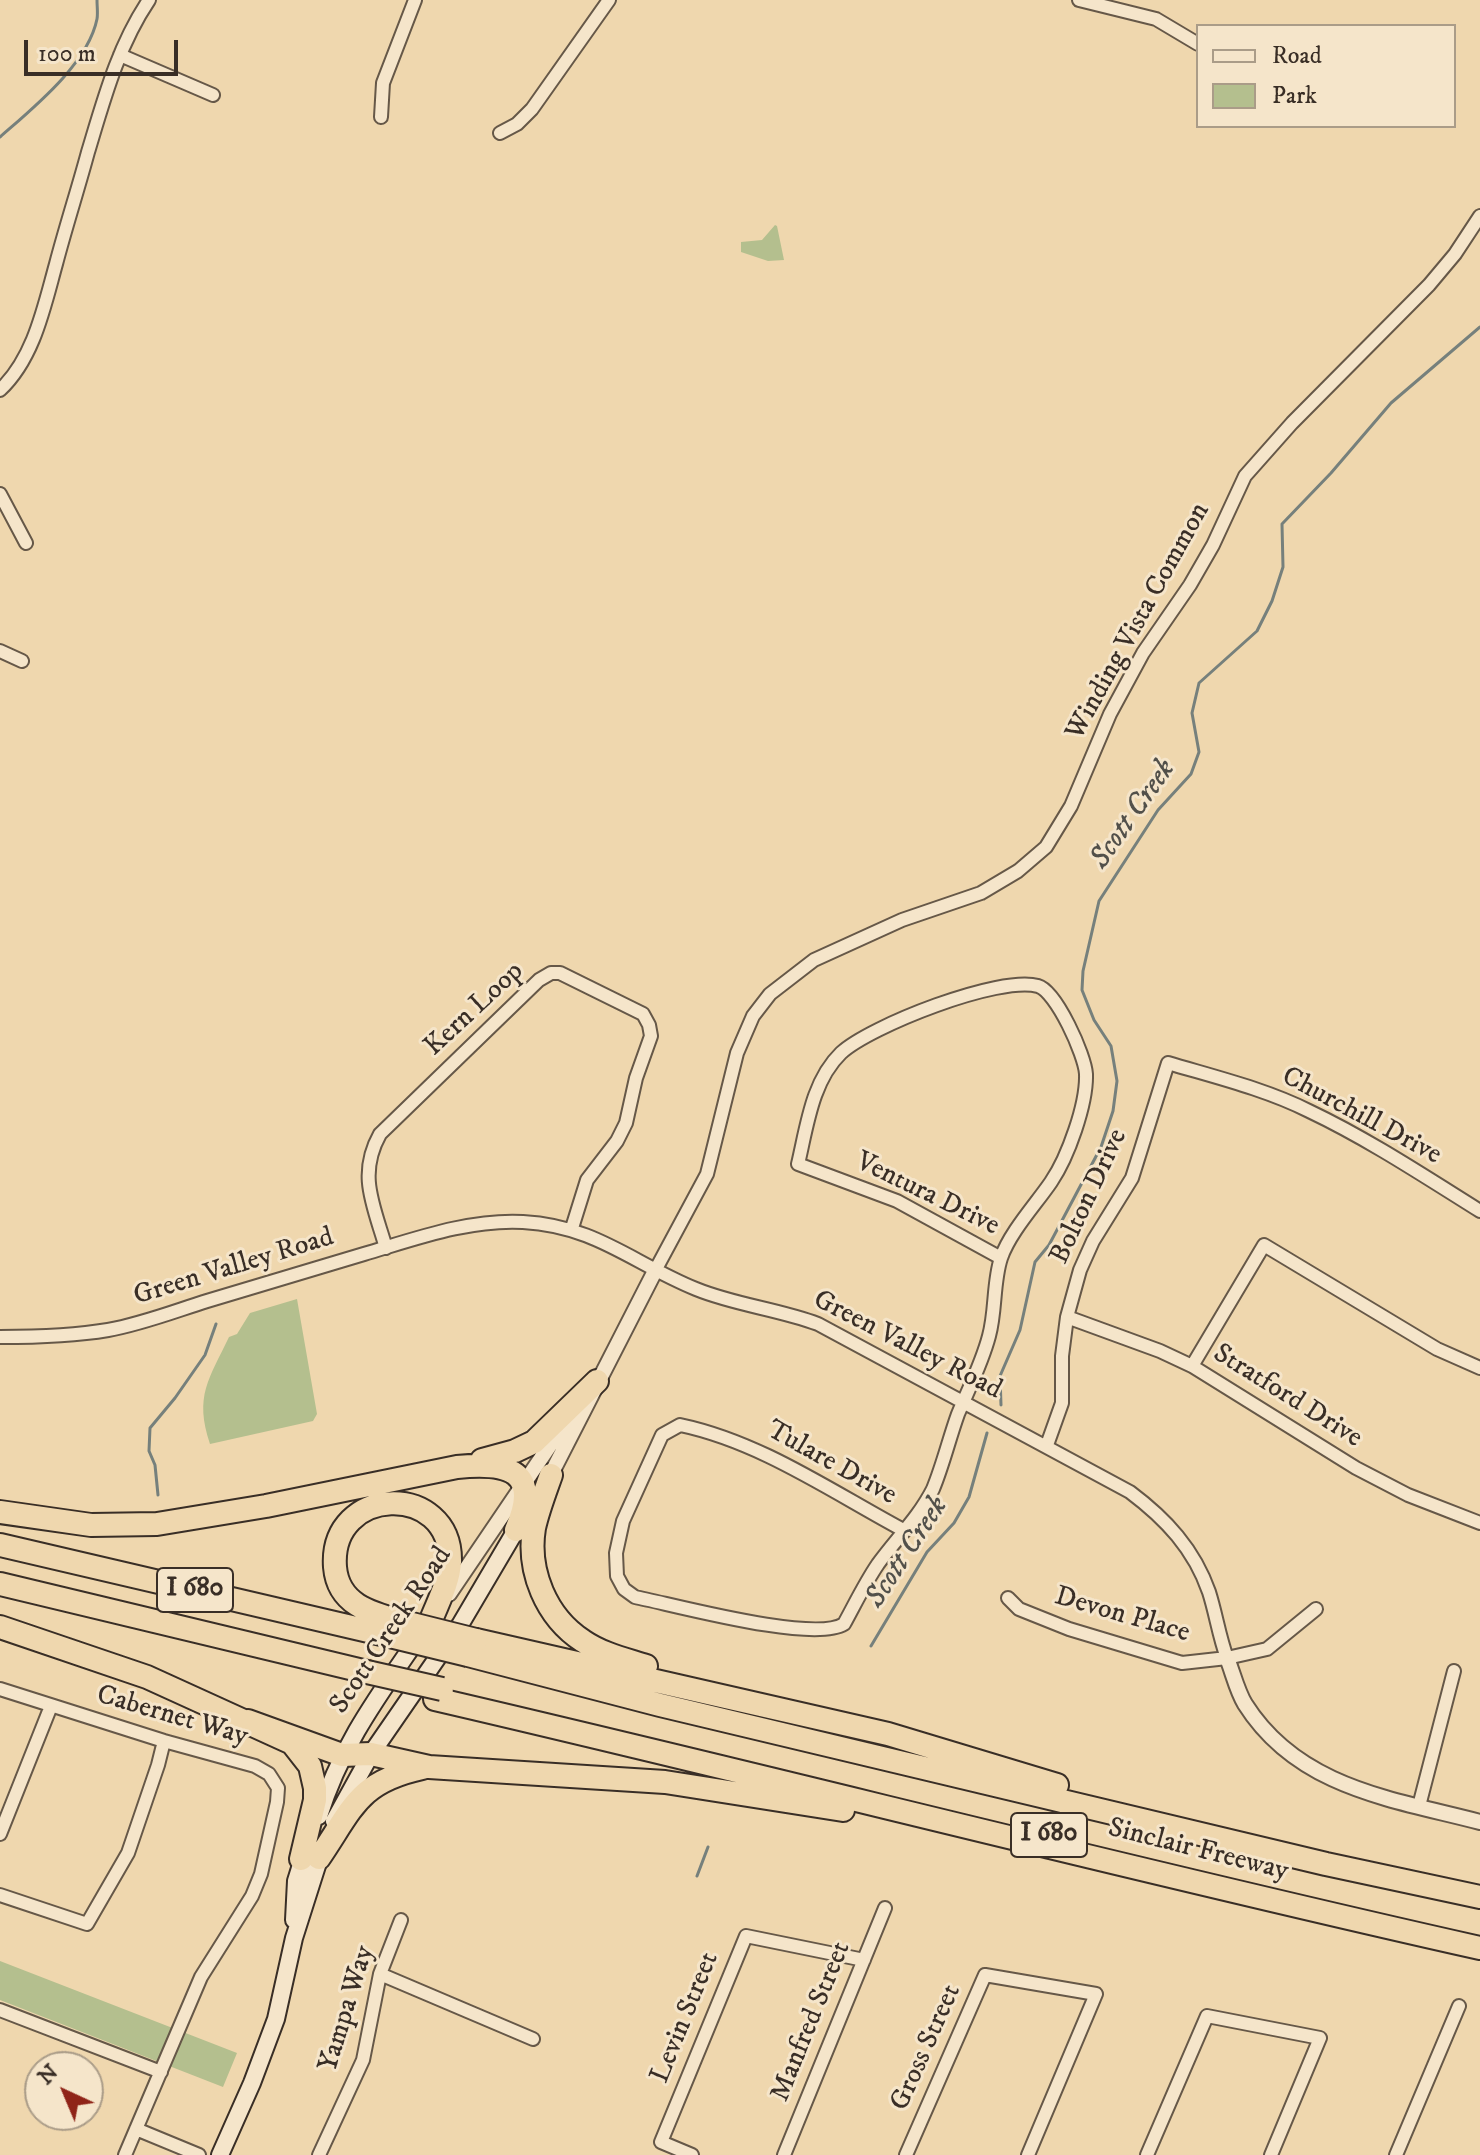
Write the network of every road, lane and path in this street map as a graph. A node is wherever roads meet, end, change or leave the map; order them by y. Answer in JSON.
{"nodes":[{"id":1,"x":149,"y":0,"type":"edge"},
{"id":2,"x":415,"y":0,"type":"edge"},
{"id":3,"x":609,"y":0,"type":"edge"},
{"id":4,"x":1079,"y":0,"type":"edge"},
{"id":5,"x":1196,"y":43,"type":"edge"},
{"id":6,"x":120,"y":55,"type":"junction"},
{"id":7,"x":213,"y":95,"type":"dead end"},
{"id":8,"x":381,"y":117,"type":"dead end"},
{"id":9,"x":500,"y":133,"type":"dead end"},
{"id":10,"x":1480,"y":216,"type":"edge"},
{"id":11,"x":0,"y":390,"type":"edge"},
{"id":12,"x":0,"y":494,"type":"edge"},
{"id":13,"x":26,"y":543,"type":"dead end"},
{"id":14,"x":0,"y":651,"type":"edge"},
{"id":15,"x":22,"y":661,"type":"dead end"},
{"id":16,"x":737,"y":1053,"type":"joint"},
{"id":17,"x":1168,"y":1063,"type":"joint"},
{"id":18,"x":1480,"y":1211,"type":"edge"},
{"id":19,"x":572,"y":1228,"type":"junction"},
{"id":20,"x":386,"y":1248,"type":"junction"},
{"id":21,"x":1001,"y":1258,"type":"junction"},
{"id":22,"x":656,"y":1269,"type":"junction"},
{"id":23,"x":1067,"y":1317,"type":"junction"},
{"id":24,"x":0,"y":1337,"type":"edge"},
{"id":25,"x":1192,"y":1366,"type":"junction"},
{"id":26,"x":1480,"y":1368,"type":"edge"},
{"id":27,"x":597,"y":1381,"type":"junction"},
{"id":28,"x":964,"y":1402,"type":"junction"},
{"id":29,"x":1047,"y":1445,"type":"junction"},
{"id":30,"x":457,"y":1467,"type":"junction"},
{"id":31,"x":551,"y":1475,"type":"junction"},
{"id":32,"x":523,"y":1485,"type":"junction"},
{"id":33,"x":0,"y":1512,"type":"edge"},
{"id":34,"x":1480,"y":1523,"type":"edge"},
{"id":35,"x":516,"y":1530,"type":"junction"},
{"id":36,"x":905,"y":1531,"type":"junction"},
{"id":37,"x":0,"y":1545,"type":"edge"},
{"id":38,"x":0,"y":1584,"type":"edge"},
{"id":39,"x":0,"y":1594,"type":"edge"},
{"id":40,"x":1008,"y":1598,"type":"dead end"},
{"id":41,"x":1316,"y":1609,"type":"dead end"},
{"id":42,"x":431,"y":1620,"type":"junction"},
{"id":43,"x":0,"y":1627,"type":"edge"},
{"id":44,"x":395,"y":1628,"type":"junction"},
{"id":45,"x":472,"y":1647,"type":"junction"},
{"id":46,"x":1227,"y":1658,"type":"junction"},
{"id":47,"x":1454,"y":1671,"type":"dead end"},
{"id":48,"x":364,"y":1677,"type":"junction"},
{"id":49,"x":0,"y":1689,"type":"edge"},
{"id":50,"x":51,"y":1706,"type":"junction"},
{"id":51,"x":500,"y":1708,"type":"junction"},
{"id":52,"x":788,"y":1710,"type":"junction"},
{"id":53,"x":248,"y":1721,"type":"junction"},
{"id":54,"x":164,"y":1741,"type":"junction"},
{"id":55,"x":371,"y":1754,"type":"junction"},
{"id":56,"x":342,"y":1755,"type":"junction"},
{"id":57,"x":429,"y":1767,"type":"junction"},
{"id":58,"x":1419,"y":1806,"type":"junction"},
{"id":59,"x":1143,"y":1819,"type":"junction"},
{"id":60,"x":1480,"y":1822,"type":"edge"},
{"id":61,"x":0,"y":1834,"type":"edge"},
{"id":62,"x":1057,"y":1848,"type":"junction"},
{"id":63,"x":310,"y":1859,"type":"junction"},
{"id":64,"x":0,"y":1895,"type":"edge"},
{"id":65,"x":1480,"y":1897,"type":"edge"},
{"id":66,"x":885,"y":1908,"type":"dead end"},
{"id":67,"x":401,"y":1920,"type":"dead end"},
{"id":68,"x":1480,"y":1935,"type":"edge"},
{"id":69,"x":1480,"y":1948,"type":"edge"},
{"id":70,"x":864,"y":1960,"type":"junction"},
{"id":71,"x":380,"y":1974,"type":"junction"},
{"id":72,"x":1459,"y":2006,"type":"dead end"},
{"id":73,"x":0,"y":2010,"type":"edge"},
{"id":74,"x":533,"y":2039,"type":"dead end"},
{"id":75,"x":161,"y":2072,"type":"junction"},
{"id":76,"x":136,"y":2129,"type":"junction"},
{"id":77,"x":125,"y":2155,"type":"edge"},
{"id":78,"x":199,"y":2155,"type":"edge"},
{"id":79,"x":220,"y":2155,"type":"edge"},
{"id":80,"x":319,"y":2155,"type":"edge"},
{"id":81,"x":692,"y":2155,"type":"edge"},
{"id":82,"x":784,"y":2155,"type":"edge"},
{"id":83,"x":906,"y":2155,"type":"edge"},
{"id":84,"x":1028,"y":2155,"type":"edge"},
{"id":85,"x":1147,"y":2155,"type":"edge"},
{"id":86,"x":1271,"y":2155,"type":"edge"},
{"id":87,"x":1396,"y":2155,"type":"edge"}],
"edges":[{"from":1,"to":6,"type":"street"},
{"from":2,"to":8,"type":"street"},
{"from":3,"to":9,"type":"street"},
{"from":4,"to":5,"type":"street"},
{"from":6,"to":7,"type":"street"},
{"from":6,"to":11,"type":"street"},
{"from":10,"to":16,"type":"street","name":"Winding Vista Common"},
{"from":12,"to":13,"type":"street"},
{"from":14,"to":15,"type":"street"},
{"from":16,"to":22,"type":"street","name":"Scott Creek Road"},
{"from":17,"to":18,"type":"street","name":"Churchill Drive"},
{"from":17,"to":23,"type":"street","name":"Bolton Drive"},
{"from":19,"to":20,"type":"street","name":"Green Valley Road"},
{"from":19,"to":20,"type":"street","name":"Kern Loop"},
{"from":19,"to":22,"type":"street","name":"Green Valley Road"},
{"from":20,"to":24,"type":"street","name":"Green Valley Road"},
{"from":21,"to":21,"type":"street","name":"Ventura Drive"},
{"from":21,"to":28,"type":"street","name":"Tulare Drive"},
{"from":22,"to":27,"type":"street","name":"Scott Creek Road"},
{"from":22,"to":28,"type":"street","name":"Green Valley Road"},
{"from":23,"to":25,"type":"street","name":"Stratford Drive"},
{"from":23,"to":29,"type":"street","name":"Bolton Drive"},
{"from":25,"to":26,"type":"street"},
{"from":25,"to":34,"type":"street","name":"Stratford Drive"},
{"from":27,"to":30,"type":"highway"},
{"from":27,"to":31,"type":"street","name":"Scott Creek Road"},
{"from":27,"to":32,"type":"street","name":"Scott Creek Road"},
{"from":28,"to":29,"type":"street","name":"Green Valley Road"},
{"from":28,"to":36,"type":"street","name":"Tulare Drive"},
{"from":29,"to":46,"type":"street","name":"Green Valley Road"},
{"from":30,"to":32,"type":"highway"},
{"from":30,"to":33,"type":"highway"},
{"from":31,"to":35,"type":"street","name":"Scott Creek Road"},
{"from":31,"to":52,"type":"highway"},
{"from":32,"to":35,"type":"highway"},
{"from":32,"to":42,"type":"street","name":"Scott Creek Road"},
{"from":35,"to":55,"type":"main road","name":"Scott Creek Road"},
{"from":36,"to":36,"type":"street","name":"Tulare Drive"},
{"from":37,"to":44,"type":"highway","number":"I 680"},
{"from":38,"to":48,"type":"highway","number":"I 680"},
{"from":39,"to":48,"type":"highway","number":"I 680"},
{"from":40,"to":46,"type":"street","name":"Devon Place"},
{"from":41,"to":46,"type":"street","name":"Devon Place"},
{"from":42,"to":44,"type":"highway"},
{"from":42,"to":56,"type":"main road","name":"Scott Creek Road"},
{"from":43,"to":53,"type":"highway"},
{"from":44,"to":45,"type":"highway","bridge":true},
{"from":45,"to":52,"type":"highway"},
{"from":45,"to":59,"type":"highway","name":"Sinclair Freeway","number":"I 680"},
{"from":46,"to":58,"type":"street"},
{"from":47,"to":58,"type":"street"},
{"from":48,"to":51,"type":"highway","number":"I 680"},
{"from":49,"to":50,"type":"street","name":"Cabernet Way"},
{"from":50,"to":54,"type":"street","name":"Cabernet Way"},
{"from":50,"to":61,"type":"street"},
{"from":51,"to":62,"type":"highway","name":"Sinclair Freeway","number":"I 680"},
{"from":51,"to":68,"type":"highway","number":"I 680"},
{"from":52,"to":59,"type":"highway"},
{"from":53,"to":56,"type":"highway"},
{"from":53,"to":63,"type":"highway"},
{"from":54,"to":64,"type":"street"},
{"from":54,"to":75,"type":"street","name":"Cabernet Way"},
{"from":55,"to":56,"type":"highway"},
{"from":55,"to":57,"type":"highway"},
{"from":55,"to":63,"type":"main road","name":"Scott Creek Road"},
{"from":56,"to":63,"type":"main road","name":"Scott Creek Road"},
{"from":57,"to":62,"type":"highway"},
{"from":57,"to":63,"type":"highway"},
{"from":58,"to":60,"type":"street"},
{"from":59,"to":65,"type":"highway","name":"Sinclair Freeway","number":"I 680"},
{"from":62,"to":69,"type":"highway","name":"Sinclair Freeway","number":"I 680"},
{"from":63,"to":79,"type":"main road","name":"Scott Creek Road"},
{"from":66,"to":70,"type":"street","name":"Manfred Street"},
{"from":67,"to":71,"type":"street","name":"Yampa Way"},
{"from":70,"to":81,"type":"street","name":"Levin Street"},
{"from":70,"to":82,"type":"street","name":"Manfred Street"},
{"from":71,"to":74,"type":"street"},
{"from":71,"to":80,"type":"street","name":"Yampa Way"},
{"from":72,"to":87,"type":"street"},
{"from":73,"to":75,"type":"street"},
{"from":75,"to":76,"type":"street"},
{"from":76,"to":77,"type":"street"},
{"from":76,"to":78,"type":"street"},
{"from":83,"to":84,"type":"street","name":"Gross Street"},
{"from":85,"to":86,"type":"street"}]}
